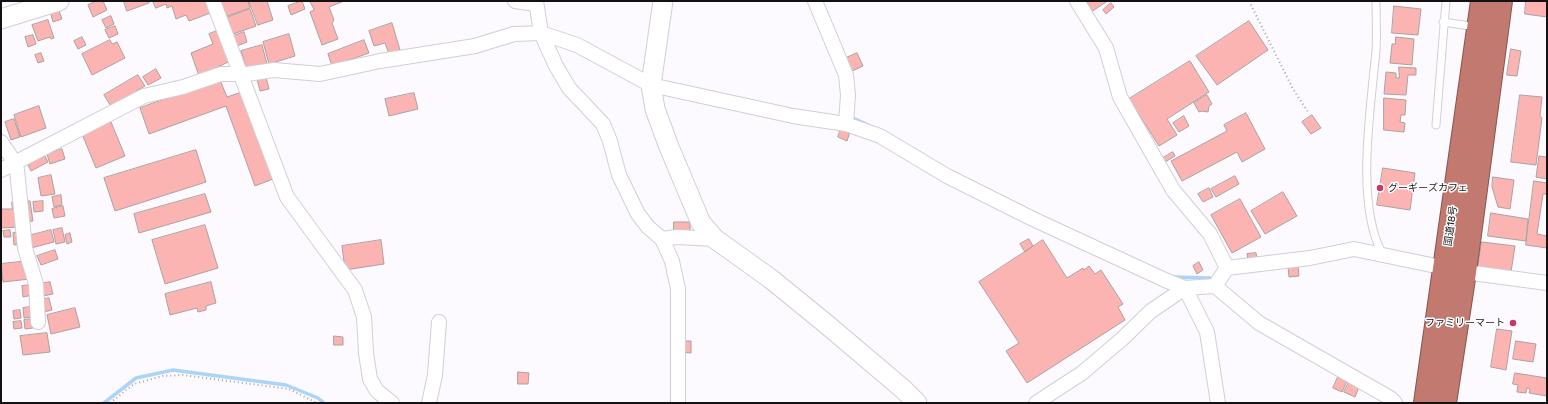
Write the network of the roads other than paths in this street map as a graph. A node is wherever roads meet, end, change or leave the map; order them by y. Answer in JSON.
{"nodes":[{"id":1,"x":59,"y":1,"type":"edge"},
{"id":2,"x":213,"y":1,"type":"edge"},
{"id":3,"x":515,"y":1,"type":"edge"},
{"id":4,"x":663,"y":1,"type":"edge"},
{"id":5,"x":815,"y":1,"type":"edge"},
{"id":6,"x":1077,"y":1,"type":"edge"},
{"id":7,"x":1376,"y":1,"type":"edge"},
{"id":8,"x":1446,"y":1,"type":"edge"},
{"id":9,"x":1482,"y":1,"type":"edge"},
{"id":10,"x":1501,"y":1,"type":"edge"},
{"id":11,"x":536,"y":3,"type":"edge"},
{"id":12,"x":1,"y":20,"type":"edge"},
{"id":13,"x":1443,"y":22,"type":"junction"},
{"id":14,"x":1479,"y":27,"type":"junction"},
{"id":15,"x":541,"y":33,"type":"junction"},
{"id":16,"x":240,"y":74,"type":"junction"},
{"id":17,"x":651,"y":85,"type":"junction"},
{"id":18,"x":846,"y":124,"type":"junction"},
{"id":19,"x":1436,"y":125,"type":"dead end"},
{"id":20,"x":1,"y":142,"type":"edge"},
{"id":21,"x":15,"y":163,"type":"junction"},
{"id":22,"x":1,"y":170,"type":"edge"},
{"id":23,"x":662,"y":238,"type":"junction"},
{"id":24,"x":715,"y":239,"type":"junction"},
{"id":25,"x":1382,"y":253,"type":"junction"},
{"id":26,"x":1227,"y":268,"type":"junction"},
{"id":27,"x":1455,"y":270,"type":"junction"},
{"id":28,"x":1547,"y":282,"type":"edge"},
{"id":29,"x":1215,"y":286,"type":"junction"},
{"id":30,"x":1185,"y":288,"type":"junction"},
{"id":31,"x":38,"y":322,"type":"dead end"},
{"id":32,"x":439,"y":322,"type":"dead end"},
{"id":33,"x":392,"y":403,"type":"edge"},
{"id":34,"x":429,"y":403,"type":"edge"},
{"id":35,"x":678,"y":403,"type":"edge"},
{"id":36,"x":917,"y":403,"type":"edge"},
{"id":37,"x":1036,"y":403,"type":"edge"},
{"id":38,"x":1218,"y":403,"type":"edge"},
{"id":39,"x":1395,"y":403,"type":"edge"},
{"id":40,"x":1425,"y":403,"type":"edge"},
{"id":41,"x":1445,"y":403,"type":"edge"}],
"edges":[{"from":1,"to":12,"type":"street"},
{"from":2,"to":16,"type":"street"},
{"from":3,"to":11,"type":"street"},
{"from":4,"to":17,"type":"street"},
{"from":5,"to":18,"type":"street"},
{"from":6,"to":26,"type":"street"},
{"from":7,"to":25,"type":"lane"},
{"from":8,"to":13,"type":"lane"},
{"from":9,"to":14,"type":"highway","name":"国道18号"},
{"from":10,"to":27,"type":"highway","name":"国道18号"},
{"from":11,"to":15,"type":"street"},
{"from":13,"to":14,"type":"lane"},
{"from":13,"to":19,"type":"lane"},
{"from":14,"to":27,"type":"highway","name":"国道18号"},
{"from":15,"to":16,"type":"street"},
{"from":15,"to":17,"type":"street"},
{"from":15,"to":23,"type":"street"},
{"from":16,"to":21,"type":"street"},
{"from":16,"to":33,"type":"street"},
{"from":17,"to":18,"type":"street"},
{"from":17,"to":24,"type":"street"},
{"from":18,"to":30,"type":"street"},
{"from":20,"to":21,"type":"street"},
{"from":21,"to":22,"type":"street"},
{"from":21,"to":31,"type":"street"},
{"from":23,"to":24,"type":"street"},
{"from":23,"to":35,"type":"street"},
{"from":24,"to":36,"type":"street"},
{"from":25,"to":26,"type":"street"},
{"from":25,"to":27,"type":"street"},
{"from":26,"to":29,"type":"street"},
{"from":27,"to":28,"type":"street"},
{"from":27,"to":40,"type":"highway","name":"国道18号"},
{"from":27,"to":41,"type":"highway","name":"国道18号"},
{"from":29,"to":30,"type":"street"},
{"from":29,"to":39,"type":"street"},
{"from":30,"to":37,"type":"street"},
{"from":30,"to":38,"type":"street"},
{"from":32,"to":34,"type":"street"}]}
